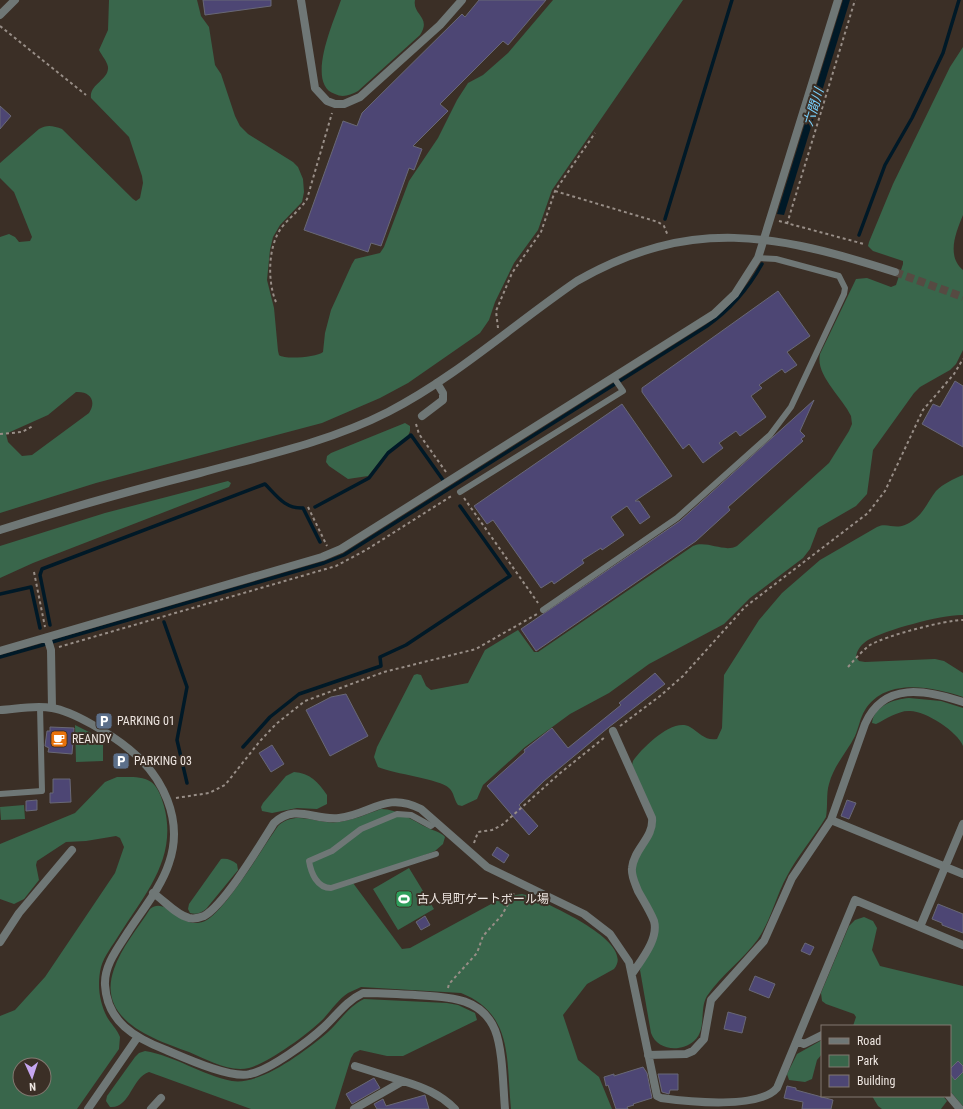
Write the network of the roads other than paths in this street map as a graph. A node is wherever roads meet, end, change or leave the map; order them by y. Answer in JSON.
{"nodes":[{"id":1,"x":14,"y":0,"type":"edge"},
{"id":2,"x":301,"y":0,"type":"edge"},
{"id":3,"x":462,"y":0,"type":"edge"},
{"id":4,"x":838,"y":0,"type":"edge"},
{"id":5,"x":0,"y":15,"type":"edge"},
{"id":6,"x":765,"y":239,"type":"junction"},
{"id":7,"x":758,"y":258,"type":"junction"},
{"id":8,"x":895,"y":272,"type":"tunnel mouth"},
{"id":9,"x":615,"y":380,"type":"junction"},
{"id":10,"x":437,"y":383,"type":"junction"},
{"id":11,"x":422,"y":416,"type":"road end"},
{"id":12,"x":460,"y":492,"type":"road end"},
{"id":13,"x":0,"y":530,"type":"edge"},
{"id":14,"x":543,"y":610,"type":"road end"},
{"id":15,"x":47,"y":637,"type":"junction"},
{"id":16,"x":0,"y":651,"type":"edge"},
{"id":17,"x":963,"y":702,"type":"edge"},
{"id":18,"x":40,"y":708,"type":"junction"},
{"id":19,"x":52,"y":708,"type":"junction"},
{"id":20,"x":0,"y":710,"type":"edge"},
{"id":21,"x":613,"y":731,"type":"road end"},
{"id":22,"x":0,"y":794,"type":"edge"},
{"id":23,"x":831,"y":820,"type":"junction"},
{"id":24,"x":436,"y":822,"type":"junction"},
{"id":25,"x":963,"y":824,"type":"edge"},
{"id":26,"x":72,"y":850,"type":"dead end"},
{"id":27,"x":436,"y":854,"type":"dead end"},
{"id":28,"x":945,"y":867,"type":"junction"},
{"id":29,"x":963,"y":874,"type":"edge"},
{"id":30,"x":153,"y":893,"type":"junction"},
{"id":31,"x":920,"y":927,"type":"junction"},
{"id":32,"x":0,"y":942,"type":"edge"},
{"id":33,"x":963,"y":945,"type":"edge"},
{"id":34,"x":632,"y":974,"type":"junction"},
{"id":35,"x":821,"y":1036,"type":"edge"},
{"id":36,"x":138,"y":1038,"type":"junction"},
{"id":37,"x":797,"y":1041,"type":"junction"},
{"id":38,"x":648,"y":1055,"type":"junction"},
{"id":39,"x":355,"y":1066,"type":"dead end"},
{"id":40,"x":403,"y":1081,"type":"junction"},
{"id":41,"x":950,"y":1097,"type":"edge"},
{"id":42,"x":161,"y":1098,"type":"dead end"},
{"id":43,"x":88,"y":1109,"type":"edge"},
{"id":44,"x":151,"y":1109,"type":"edge"},
{"id":45,"x":354,"y":1109,"type":"edge"},
{"id":46,"x":455,"y":1109,"type":"edge"},
{"id":47,"x":505,"y":1109,"type":"edge"},
{"id":48,"x":960,"y":1109,"type":"edge"}],
"edges":[{"from":1,"to":5,"type":"street"},
{"from":2,"to":3,"type":"street"},
{"from":4,"to":6,"type":"street"},
{"from":6,"to":7,"type":"street"},
{"from":6,"to":8,"type":"street"},
{"from":6,"to":10,"type":"street"},
{"from":7,"to":9,"type":"street"},
{"from":7,"to":14,"type":"lane"},
{"from":9,"to":12,"type":"lane"},
{"from":9,"to":15,"type":"street"},
{"from":10,"to":11,"type":"street"},
{"from":10,"to":13,"type":"street"},
{"from":15,"to":16,"type":"street"},
{"from":15,"to":19,"type":"street"},
{"from":17,"to":23,"type":"street"},
{"from":18,"to":19,"type":"street"},
{"from":18,"to":20,"type":"street"},
{"from":18,"to":22,"type":"lane"},
{"from":19,"to":30,"type":"street"},
{"from":21,"to":34,"type":"street"},
{"from":23,"to":28,"type":"street"},
{"from":23,"to":38,"type":"street"},
{"from":24,"to":27,"type":"lane"},
{"from":24,"to":30,"type":"street"},
{"from":24,"to":34,"type":"street"},
{"from":25,"to":28,"type":"street"},
{"from":26,"to":32,"type":"street"},
{"from":28,"to":29,"type":"street"},
{"from":28,"to":31,"type":"street"},
{"from":30,"to":36,"type":"street"},
{"from":31,"to":33,"type":"street"},
{"from":31,"to":37,"type":"street"},
{"from":34,"to":38,"type":"street"},
{"from":35,"to":37,"type":"street"},
{"from":36,"to":43,"type":"street"},
{"from":36,"to":47,"type":"street"},
{"from":37,"to":38,"type":"street"},
{"from":39,"to":40,"type":"street"},
{"from":40,"to":45,"type":"street"},
{"from":40,"to":46,"type":"street"},
{"from":41,"to":48,"type":"street"},
{"from":42,"to":44,"type":"street"}]}
